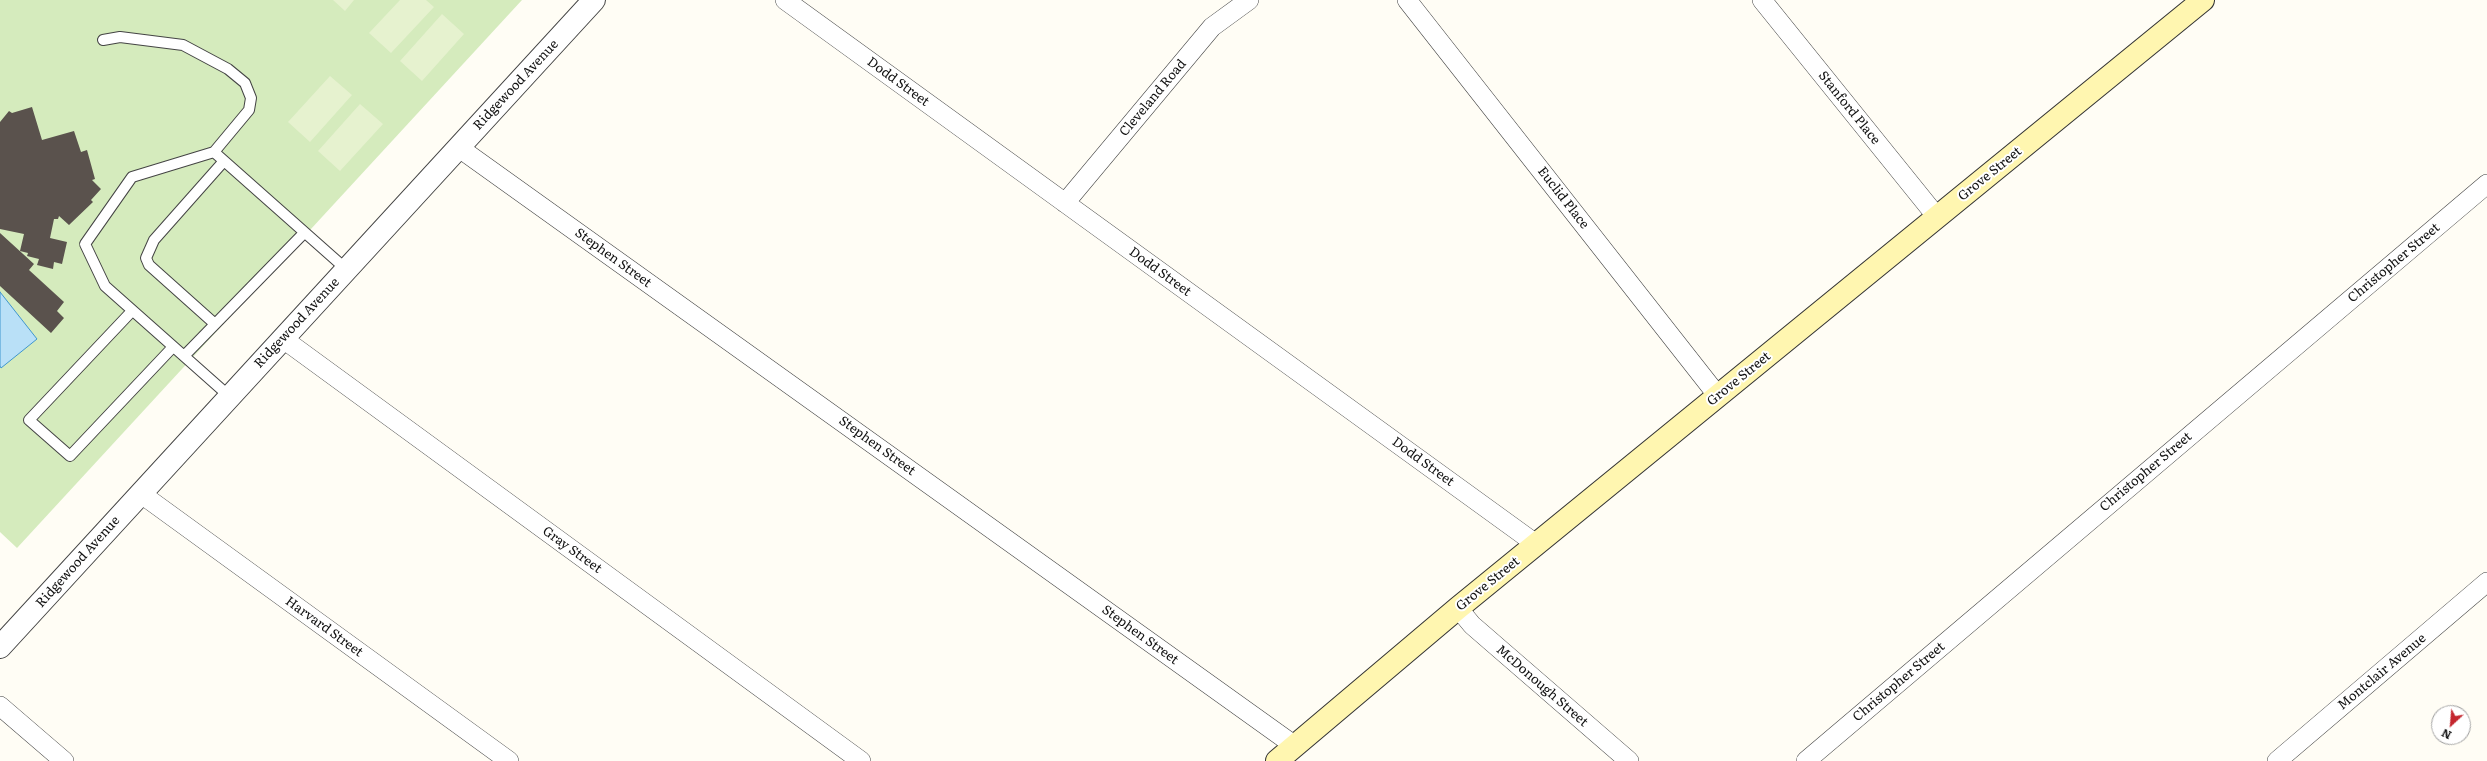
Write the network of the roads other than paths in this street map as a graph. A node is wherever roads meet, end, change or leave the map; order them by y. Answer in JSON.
{"nodes":[{"id":1,"x":594,"y":0,"type":"edge"},
{"id":2,"x":785,"y":0,"type":"edge"},
{"id":3,"x":1249,"y":0,"type":"edge"},
{"id":4,"x":1407,"y":0,"type":"edge"},
{"id":5,"x":1762,"y":0,"type":"edge"},
{"id":6,"x":2203,"y":0,"type":"edge"},
{"id":7,"x":103,"y":40,"type":"dead end"},
{"id":8,"x":458,"y":147,"type":"junction"},
{"id":9,"x":214,"y":152,"type":"junction"},
{"id":10,"x":224,"y":161,"type":"junction"},
{"id":11,"x":2487,"y":184,"type":"edge"},
{"id":12,"x":1065,"y":203,"type":"junction"},
{"id":13,"x":1937,"y":217,"type":"junction"},
{"id":14,"x":304,"y":233,"type":"junction"},
{"id":15,"x":346,"y":269,"type":"junction"},
{"id":16,"x":132,"y":311,"type":"junction"},
{"id":17,"x":214,"y":324,"type":"junction"},
{"id":18,"x":282,"y":338,"type":"junction"},
{"id":19,"x":172,"y":348,"type":"junction"},
{"id":20,"x":185,"y":355,"type":"junction"},
{"id":21,"x":229,"y":396,"type":"junction"},
{"id":22,"x":1718,"y":396,"type":"junction"},
{"id":23,"x":140,"y":493,"type":"junction"},
{"id":24,"x":1536,"y":544,"type":"junction"},
{"id":25,"x":2487,"y":582,"type":"edge"},
{"id":26,"x":1458,"y":608,"type":"junction"},
{"id":27,"x":0,"y":646,"type":"edge"},
{"id":28,"x":0,"y":706,"type":"edge"},
{"id":29,"x":1295,"y":746,"type":"junction"},
{"id":30,"x":64,"y":761,"type":"edge"},
{"id":31,"x":508,"y":761,"type":"edge"},
{"id":32,"x":861,"y":761,"type":"edge"},
{"id":33,"x":1277,"y":761,"type":"edge"},
{"id":34,"x":1629,"y":761,"type":"edge"},
{"id":35,"x":1806,"y":761,"type":"edge"},
{"id":36,"x":2277,"y":761,"type":"edge"}],
"edges":[{"from":1,"to":8,"type":"street","name":"Ridgewood Avenue"},
{"from":2,"to":12,"type":"street","name":"Dodd Street"},
{"from":3,"to":12,"type":"street","name":"Cleveland Road"},
{"from":4,"to":22,"type":"street","name":"Euclid Place"},
{"from":5,"to":13,"type":"street","name":"Stanford Place"},
{"from":6,"to":13,"type":"main road","name":"Grove Street"},
{"from":7,"to":9,"type":"lane"},
{"from":8,"to":15,"type":"street","name":"Ridgewood Avenue"},
{"from":8,"to":29,"type":"street","name":"Stephen Street"},
{"from":9,"to":10,"type":"lane"},
{"from":9,"to":16,"type":"lane"},
{"from":10,"to":14,"type":"lane"},
{"from":10,"to":17,"type":"lane"},
{"from":11,"to":35,"type":"street","name":"Christopher Street"},
{"from":12,"to":24,"type":"street","name":"Dodd Street"},
{"from":13,"to":22,"type":"main road","name":"Grove Street"},
{"from":14,"to":15,"type":"lane"},
{"from":14,"to":17,"type":"lane"},
{"from":15,"to":18,"type":"street","name":"Ridgewood Avenue"},
{"from":16,"to":19,"type":"lane"},
{"from":16,"to":19,"type":"lane"},
{"from":17,"to":20,"type":"lane"},
{"from":18,"to":21,"type":"street","name":"Ridgewood Avenue"},
{"from":18,"to":32,"type":"street","name":"Gray Street"},
{"from":19,"to":20,"type":"lane"},
{"from":20,"to":21,"type":"lane"},
{"from":21,"to":23,"type":"street","name":"Ridgewood Avenue"},
{"from":22,"to":24,"type":"main road","name":"Grove Street"},
{"from":23,"to":27,"type":"street","name":"Ridgewood Avenue"},
{"from":23,"to":31,"type":"street","name":"Harvard Street"},
{"from":24,"to":26,"type":"main road","name":"Grove Street"},
{"from":25,"to":36,"type":"street","name":"Montclair Avenue"},
{"from":26,"to":29,"type":"main road","name":"Grove Street"},
{"from":26,"to":34,"type":"street","name":"McDonough Street"},
{"from":28,"to":30,"type":"street"},
{"from":29,"to":33,"type":"main road","name":"Grove Street"}]}
